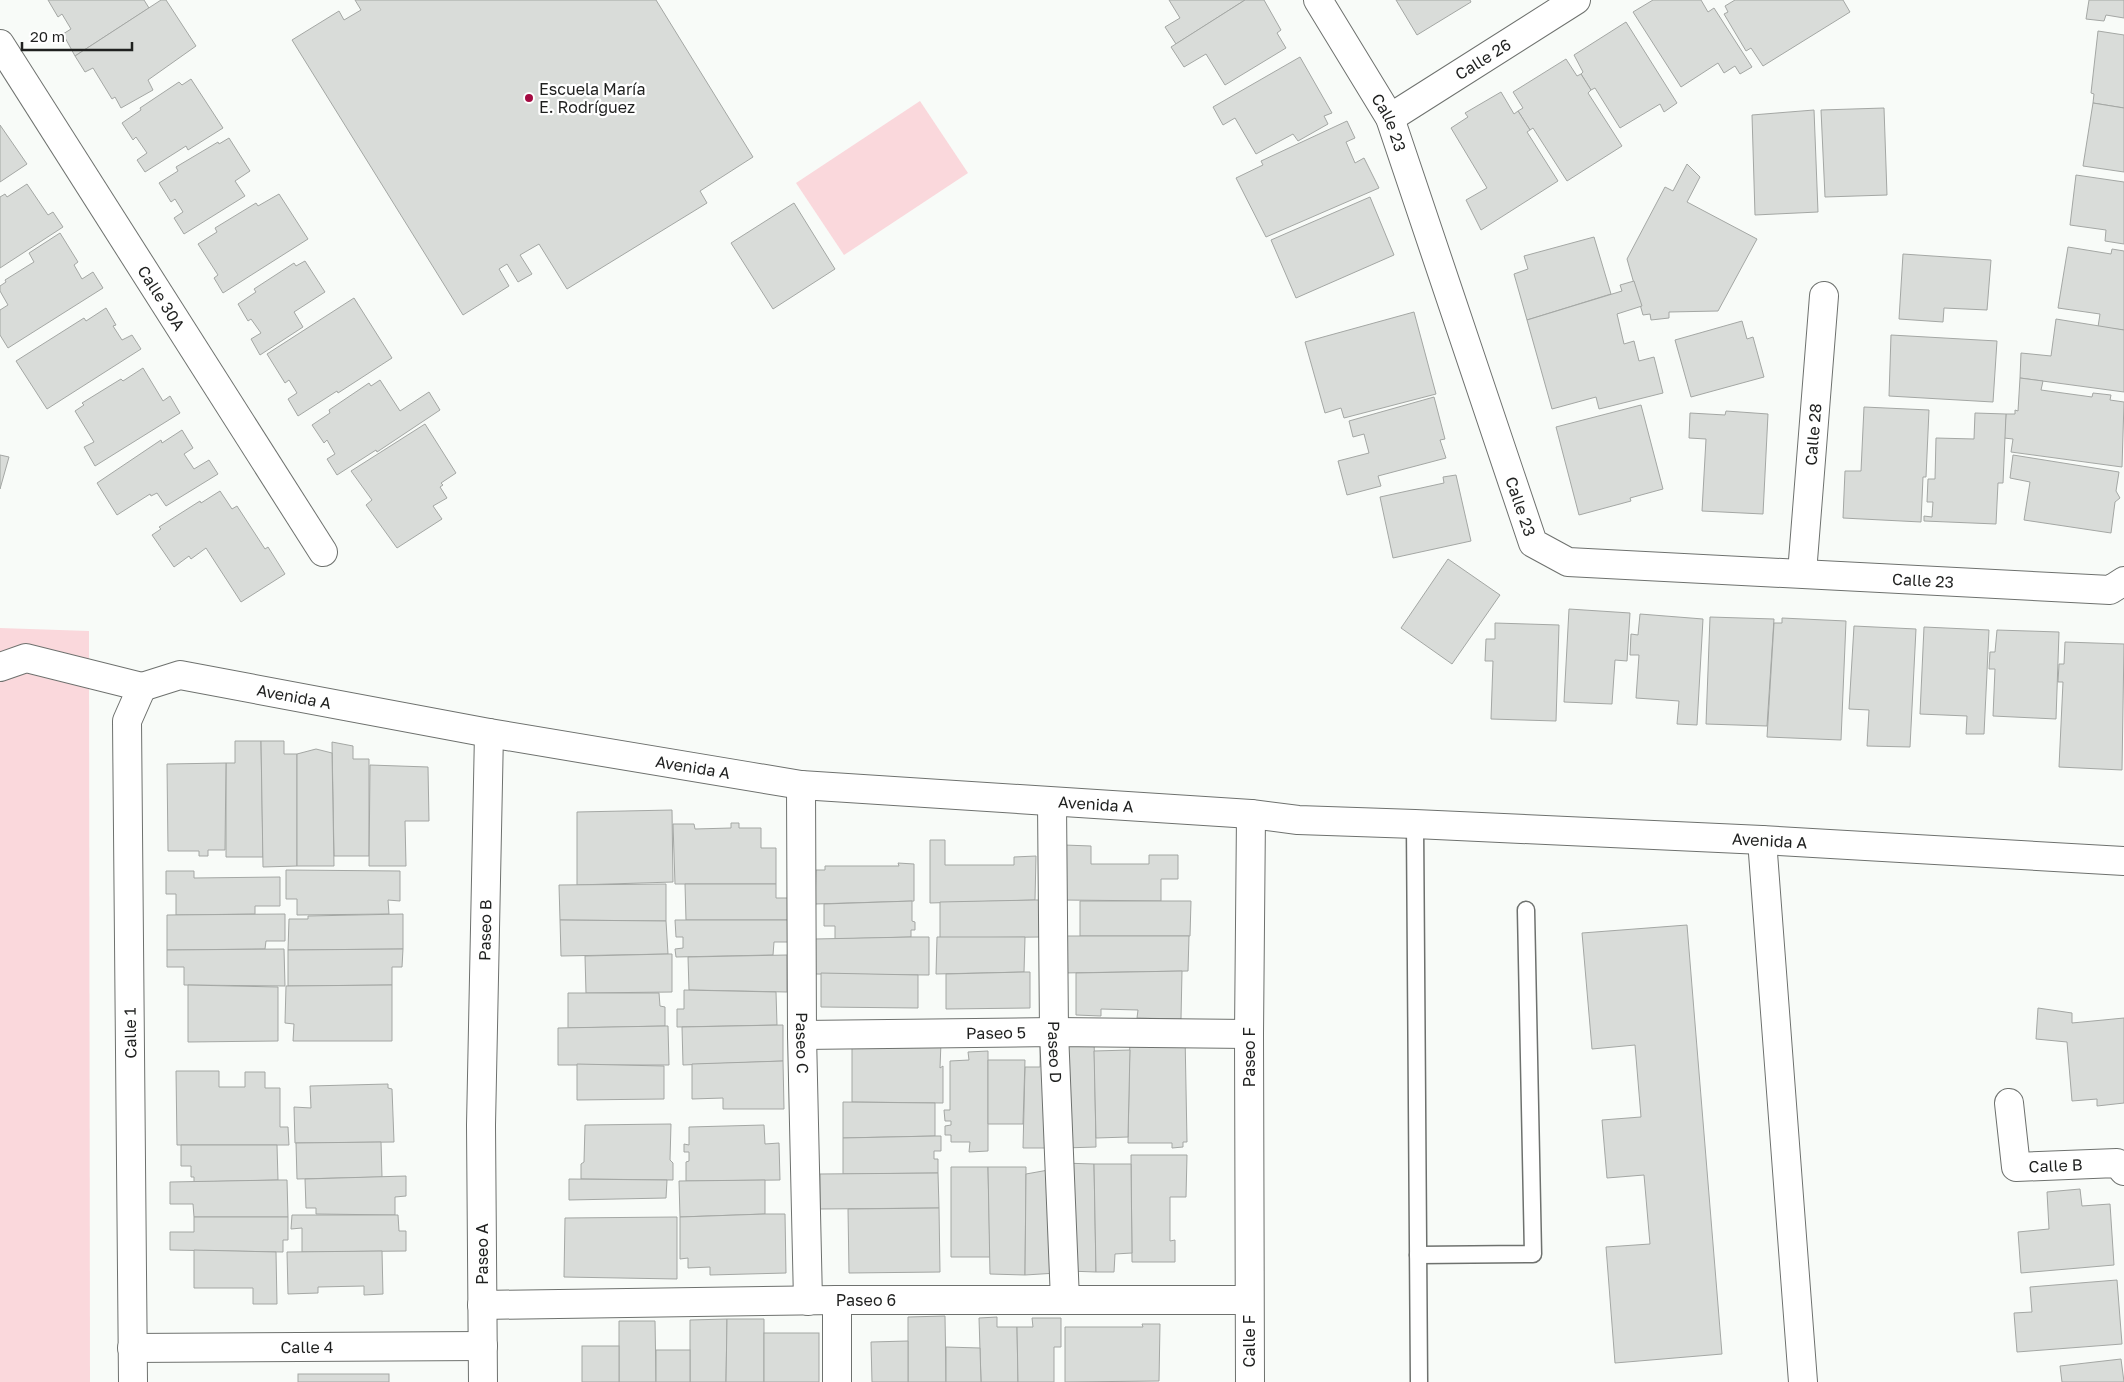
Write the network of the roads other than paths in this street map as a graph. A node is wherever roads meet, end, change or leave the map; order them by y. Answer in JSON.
{"nodes":[{"id":1,"x":1318,"y":0,"type":"edge"},
{"id":2,"x":1576,"y":0,"type":"edge"},
{"id":3,"x":0,"y":44,"type":"edge"},
{"id":4,"x":1390,"y":118,"type":"junction"},
{"id":5,"x":1824,"y":296,"type":"dead end"},
{"id":6,"x":323,"y":552,"type":"dead end"},
{"id":7,"x":1802,"y":573,"type":"junction"},
{"id":8,"x":2124,"y":581,"type":"edge"},
{"id":9,"x":0,"y":667,"type":"edge"},
{"id":10,"x":142,"y":687,"type":"junction"},
{"id":11,"x":489,"y":733,"type":"junction"},
{"id":12,"x":801,"y":785,"type":"junction"},
{"id":13,"x":1052,"y":802,"type":"junction"},
{"id":14,"x":1251,"y":814,"type":"junction"},
{"id":15,"x":1415,"y":824,"type":"junction"},
{"id":16,"x":1762,"y":840,"type":"junction"},
{"id":17,"x":2124,"y":861,"type":"edge"},
{"id":18,"x":1526,"y":910,"type":"dead end"},
{"id":19,"x":1054,"y":1032,"type":"junction"},
{"id":20,"x":1249,"y":1034,"type":"junction"},
{"id":21,"x":802,"y":1035,"type":"junction"},
{"id":22,"x":2009,"y":1102,"type":"dead end"},
{"id":23,"x":482,"y":1125,"type":"joint"},
{"id":24,"x":2124,"y":1170,"type":"edge"},
{"id":25,"x":1418,"y":1255,"type":"junction"},
{"id":26,"x":837,"y":1300,"type":"junction"},
{"id":27,"x":1065,"y":1300,"type":"junction"},
{"id":28,"x":1249,"y":1300,"type":"junction"},
{"id":29,"x":808,"y":1301,"type":"junction"},
{"id":30,"x":482,"y":1305,"type":"junction"},
{"id":31,"x":483,"y":1346,"type":"junction"},
{"id":32,"x":132,"y":1348,"type":"junction"},
{"id":33,"x":133,"y":1382,"type":"edge"},
{"id":34,"x":483,"y":1382,"type":"edge"},
{"id":35,"x":837,"y":1382,"type":"edge"},
{"id":36,"x":1250,"y":1382,"type":"edge"},
{"id":37,"x":1419,"y":1382,"type":"edge"},
{"id":38,"x":1803,"y":1382,"type":"edge"}],
"edges":[{"from":1,"to":4,"type":"street","name":"Calle 23"},
{"from":2,"to":4,"type":"street","name":"Calle 26"},
{"from":3,"to":6,"type":"street","name":"Calle 30A"},
{"from":4,"to":7,"type":"street","name":"Calle 23"},
{"from":5,"to":7,"type":"street","name":"Calle 28"},
{"from":7,"to":8,"type":"street","name":"Calle 23"},
{"from":9,"to":10,"type":"street"},
{"from":10,"to":11,"type":"street","name":"Avenida A"},
{"from":10,"to":32,"type":"street","name":"Calle 1"},
{"from":11,"to":12,"type":"street","name":"Avenida A"},
{"from":11,"to":23,"type":"street","name":"Paseo B"},
{"from":12,"to":13,"type":"street","name":"Avenida A"},
{"from":12,"to":21,"type":"street","name":"Paseo C"},
{"from":13,"to":14,"type":"street","name":"Avenida A"},
{"from":13,"to":19,"type":"street","name":"Paseo D"},
{"from":14,"to":15,"type":"street","name":"Avenida A"},
{"from":14,"to":20,"type":"street","name":"Paseo F"},
{"from":15,"to":16,"type":"street","name":"Avenida A"},
{"from":15,"to":25,"type":"lane"},
{"from":16,"to":17,"type":"street","name":"Avenida A"},
{"from":16,"to":38,"type":"street"},
{"from":18,"to":25,"type":"lane"},
{"from":19,"to":20,"type":"street","name":"Paseo 5"},
{"from":19,"to":21,"type":"street","name":"Paseo 5"},
{"from":19,"to":27,"type":"street","name":"Paseo D"},
{"from":20,"to":28,"type":"street","name":"Paseo F"},
{"from":21,"to":29,"type":"street","name":"Paseo C"},
{"from":22,"to":24,"type":"street","name":"Calle B"},
{"from":23,"to":30,"type":"street","name":"Paseo A"},
{"from":25,"to":37,"type":"lane"},
{"from":26,"to":27,"type":"street","name":"Paseo 6"},
{"from":26,"to":29,"type":"street","name":"Paseo 6"},
{"from":26,"to":35,"type":"street"},
{"from":27,"to":28,"type":"street","name":"Paseo 6"},
{"from":28,"to":36,"type":"street","name":"Calle F"},
{"from":29,"to":30,"type":"street","name":"Paseo 6"},
{"from":30,"to":31,"type":"street","name":"Paseo A"},
{"from":31,"to":32,"type":"street","name":"Calle 4"},
{"from":31,"to":34,"type":"street","name":"Paseo A"},
{"from":32,"to":33,"type":"street","name":"Calle 1"}]}
